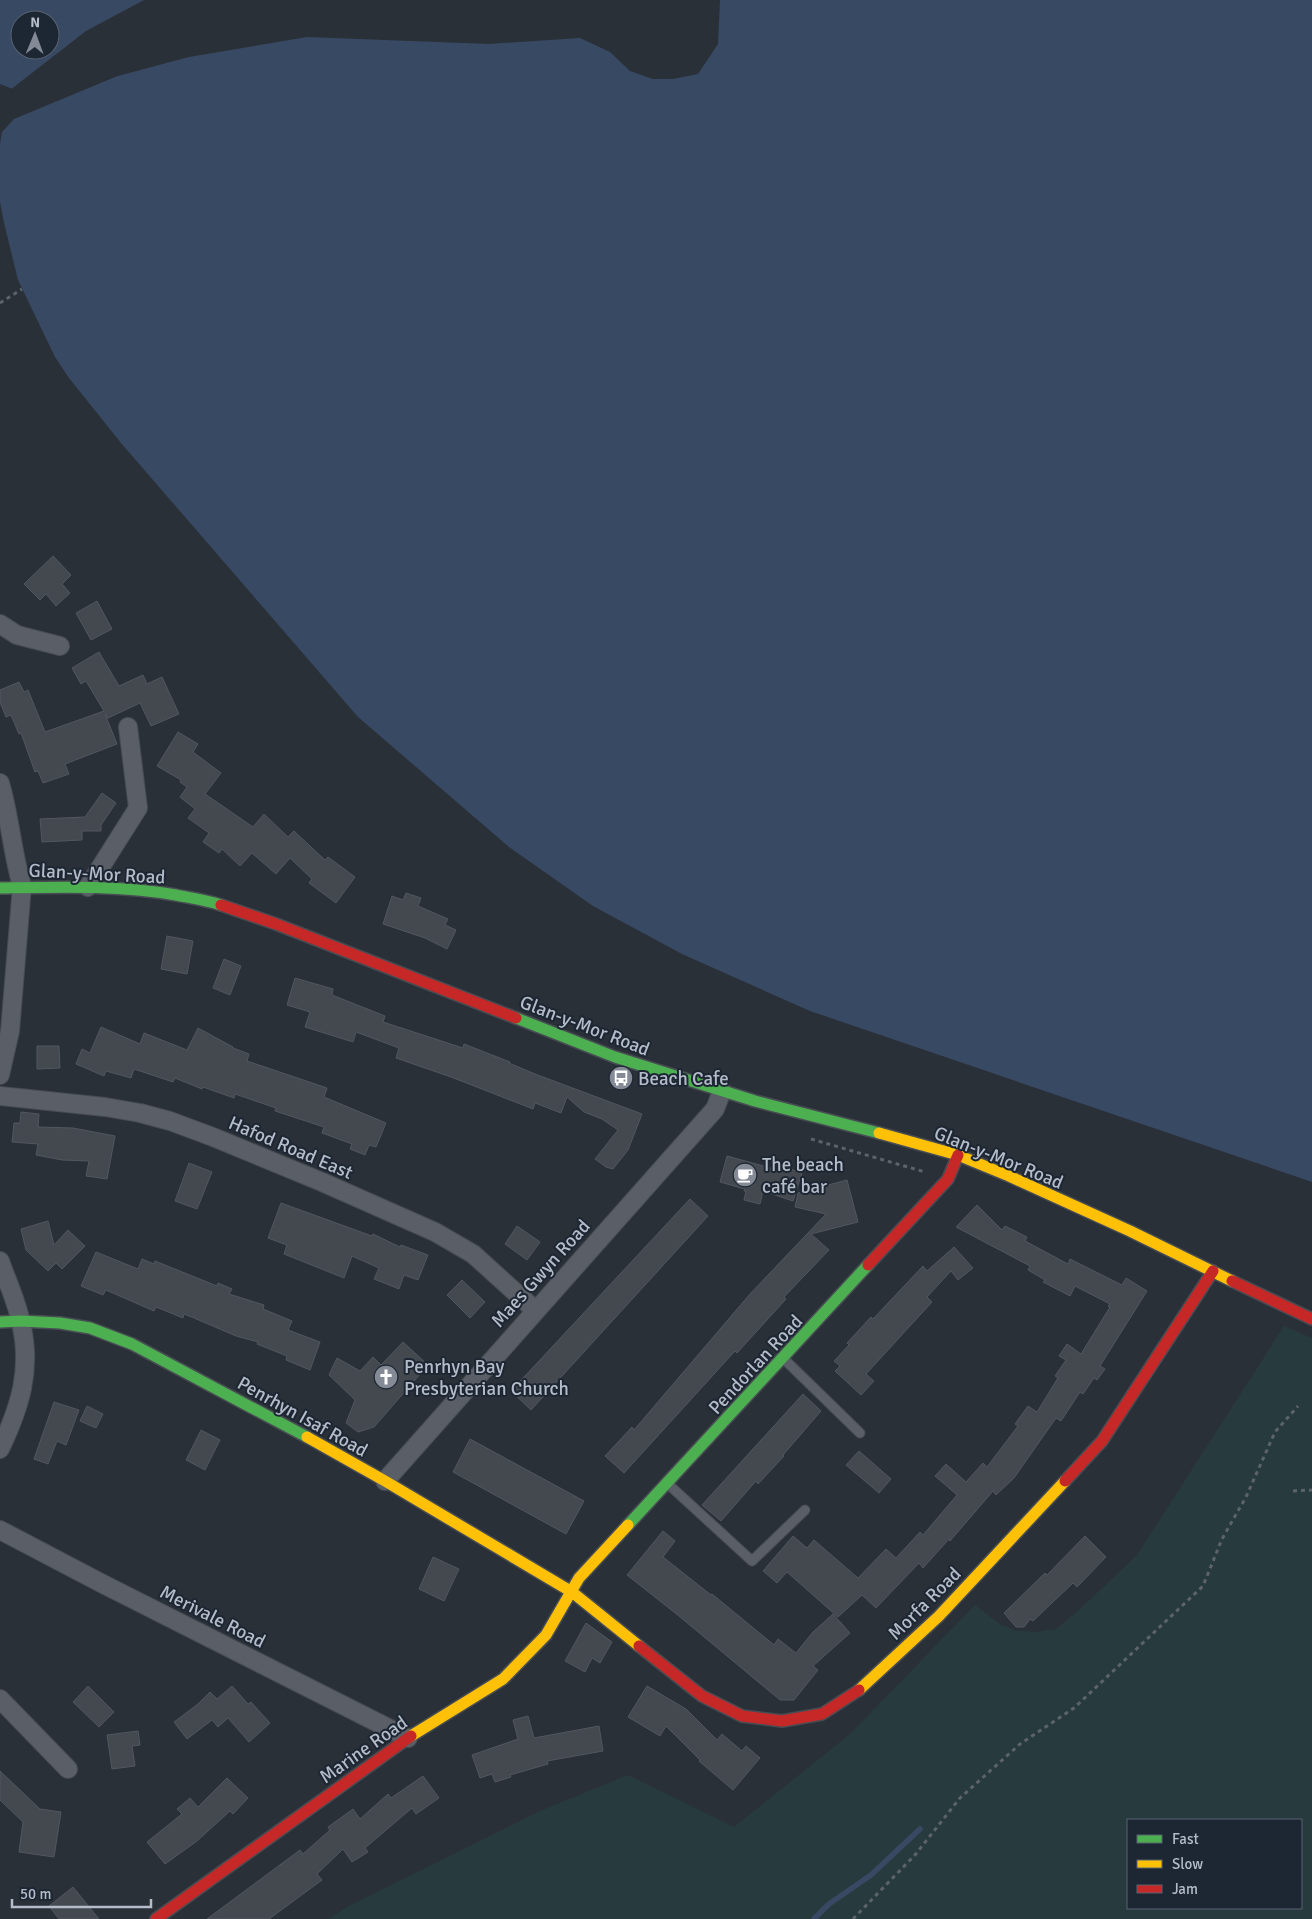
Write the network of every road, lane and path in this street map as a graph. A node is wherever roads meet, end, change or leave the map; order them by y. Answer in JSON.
{"nodes":[{"id":1,"x":22,"y":289,"type":"dead end"},
{"id":2,"x":0,"y":303,"type":"edge"},
{"id":3,"x":0,"y":624,"type":"edge"},
{"id":4,"x":60,"y":646,"type":"dead end"},
{"id":5,"x":128,"y":727,"type":"dead end"},
{"id":6,"x":0,"y":783,"type":"edge"},
{"id":7,"x":22,"y":886,"type":"junction"},
{"id":8,"x":88,"y":887,"type":"junction"},
{"id":9,"x":0,"y":888,"type":"edge"},
{"id":10,"x":0,"y":1075,"type":"edge"},
{"id":11,"x":722,"y":1092,"type":"junction"},
{"id":12,"x":0,"y":1096,"type":"edge"},
{"id":13,"x":807,"y":1138,"type":"dead end"},
{"id":14,"x":958,"y":1155,"type":"junction"},
{"id":15,"x":948,"y":1179,"type":"junction"},
{"id":16,"x":0,"y":1261,"type":"edge"},
{"id":17,"x":1213,"y":1271,"type":"junction"},
{"id":18,"x":535,"y":1310,"type":"junction"},
{"id":19,"x":1312,"y":1319,"type":"edge"},
{"id":20,"x":21,"y":1321,"type":"junction"},
{"id":21,"x":0,"y":1322,"type":"edge"},
{"id":22,"x":783,"y":1358,"type":"junction"},
{"id":23,"x":1298,"y":1406,"type":"dead end"},
{"id":24,"x":860,"y":1433,"type":"dead end"},
{"id":25,"x":0,"y":1449,"type":"edge"},
{"id":26,"x":385,"y":1481,"type":"junction"},
{"id":27,"x":668,"y":1484,"type":"junction"},
{"id":28,"x":1312,"y":1490,"type":"edge"},
{"id":29,"x":1293,"y":1491,"type":"dead end"},
{"id":30,"x":805,"y":1510,"type":"dead end"},
{"id":31,"x":0,"y":1530,"type":"edge"},
{"id":32,"x":572,"y":1592,"type":"junction"},
{"id":33,"x":0,"y":1699,"type":"edge"},
{"id":34,"x":408,"y":1738,"type":"junction"},
{"id":35,"x":68,"y":1769,"type":"dead end"},
{"id":36,"x":156,"y":1919,"type":"edge"},
{"id":37,"x":853,"y":1919,"type":"edge"}],
"edges":[{"from":1,"to":2,"type":"path"},
{"from":3,"to":4,"type":"street"},
{"from":5,"to":8,"type":"street"},
{"from":6,"to":7,"type":"street"},
{"from":7,"to":8,"type":"street","name":"Glan-y-Mor Road"},
{"from":7,"to":9,"type":"street","name":"Glan-y-Mor Road"},
{"from":7,"to":10,"type":"street"},
{"from":8,"to":11,"type":"street","name":"Glan-y-Mor Road"},
{"from":11,"to":14,"type":"street","name":"Glan-y-Mor Road"},
{"from":11,"to":18,"type":"street","name":"Maes Gwyn Road"},
{"from":12,"to":18,"type":"street","name":"Hafod Road East"},
{"from":13,"to":15,"type":"path"},
{"from":14,"to":15,"type":"street","name":"Pendorlan Road"},
{"from":14,"to":17,"type":"street","name":"Glan-y-Mor Road"},
{"from":15,"to":22,"type":"street","name":"Pendorlan Road"},
{"from":16,"to":20,"type":"street"},
{"from":17,"to":19,"type":"street","name":"Glan-y-Mor Road"},
{"from":17,"to":32,"type":"street","name":"Morfa Road"},
{"from":18,"to":26,"type":"street","name":"Maes Gwyn Road"},
{"from":20,"to":21,"type":"street","name":"Penrhyn Isaf Road"},
{"from":20,"to":25,"type":"street"},
{"from":20,"to":26,"type":"street","name":"Penrhyn Isaf Road"},
{"from":22,"to":24,"type":"lane"},
{"from":22,"to":27,"type":"street","name":"Pendorlan Road"},
{"from":23,"to":37,"type":"path"},
{"from":26,"to":32,"type":"street","name":"Penrhyn Isaf Road"},
{"from":27,"to":30,"type":"lane"},
{"from":27,"to":32,"type":"street","name":"Pendorlan Road"},
{"from":28,"to":29,"type":"path"},
{"from":31,"to":34,"type":"street","name":"Merivale Road"},
{"from":32,"to":34,"type":"street","name":"Marine Road"},
{"from":33,"to":35,"type":"street"},
{"from":34,"to":36,"type":"street","name":"Marine Road"}]}
